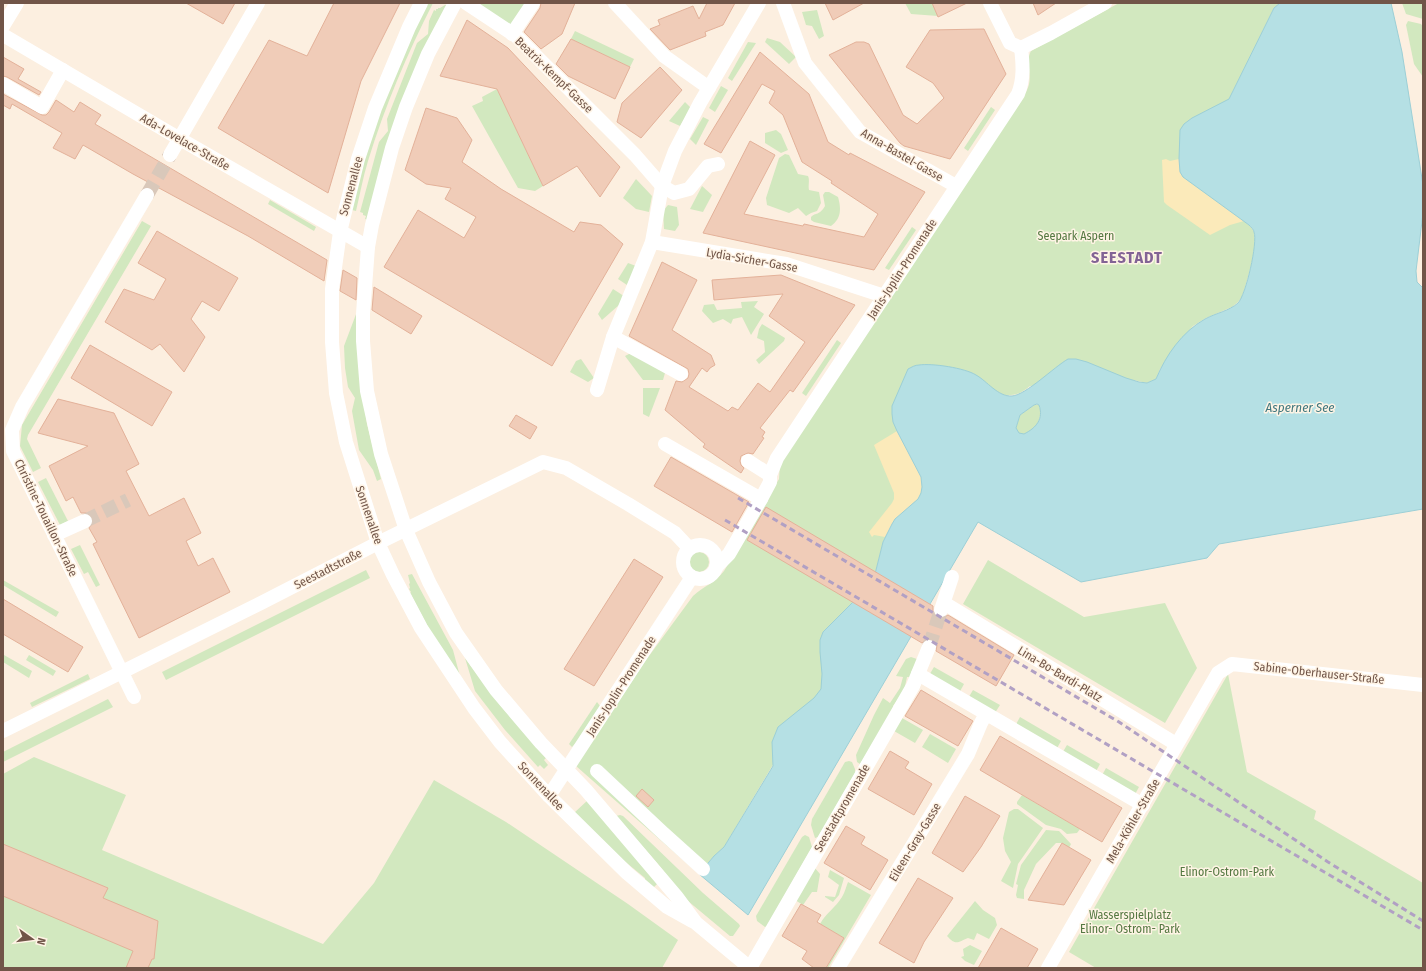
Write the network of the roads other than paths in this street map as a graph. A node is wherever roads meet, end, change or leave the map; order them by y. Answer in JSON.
{"nodes":[{"id":1,"x":17,"y":3,"type":"edge"},
{"id":2,"x":258,"y":3,"type":"edge"},
{"id":3,"x":421,"y":3,"type":"edge"},
{"id":4,"x":455,"y":3,"type":"edge"},
{"id":5,"x":466,"y":3,"type":"edge"},
{"id":6,"x":533,"y":3,"type":"edge"},
{"id":7,"x":615,"y":3,"type":"edge"},
{"id":8,"x":759,"y":3,"type":"edge"},
{"id":9,"x":783,"y":3,"type":"edge"},
{"id":10,"x":990,"y":3,"type":"edge"},
{"id":11,"x":1105,"y":3,"type":"edge"},
{"id":12,"x":3,"y":26,"type":"edge"},
{"id":13,"x":512,"y":34,"type":"junction"},
{"id":14,"x":3,"y":35,"type":"edge"},
{"id":15,"x":1021,"y":48,"type":"junction"},
{"id":16,"x":64,"y":70,"type":"junction"},
{"id":17,"x":3,"y":84,"type":"edge"},
{"id":18,"x":709,"y":88,"type":"junction"},
{"id":19,"x":180,"y":139,"type":"junction"},
{"id":20,"x":170,"y":156,"type":"tunnel mouth"},
{"id":21,"x":718,"y":164,"type":"dead end"},
{"id":22,"x":662,"y":186,"type":"junction"},
{"id":23,"x":956,"y":186,"type":"junction"},
{"id":24,"x":147,"y":195,"type":"tunnel mouth"},
{"id":25,"x":340,"y":232,"type":"junction"},
{"id":26,"x":368,"y":247,"type":"junction"},
{"id":27,"x":651,"y":248,"type":"junction"},
{"id":28,"x":884,"y":296,"type":"junction"},
{"id":29,"x":613,"y":337,"type":"junction"},
{"id":30,"x":681,"y":374,"type":"dead end"},
{"id":31,"x":597,"y":390,"type":"dead end"},
{"id":32,"x":665,"y":444,"type":"dead end"},
{"id":33,"x":748,"y":461,"type":"dead end"},
{"id":34,"x":770,"y":475,"type":"junction"},
{"id":35,"x":761,"y":499,"type":"junction"},
{"id":36,"x":85,"y":521,"type":"tunnel mouth"},
{"id":37,"x":406,"y":530,"type":"junction"},
{"id":38,"x":54,"y":535,"type":"junction"},
{"id":39,"x":378,"y":543,"type":"junction"},
{"id":40,"x":689,"y":548,"type":"junction"},
{"id":41,"x":716,"y":567,"type":"junction"},
{"id":42,"x":692,"y":577,"type":"junction"},
{"id":43,"x":952,"y":577,"type":"dead end"},
{"id":44,"x":929,"y":647,"type":"tunnel mouth"},
{"id":45,"x":122,"y":672,"type":"junction"},
{"id":46,"x":1218,"y":673,"type":"joint"},
{"id":47,"x":918,"y":674,"type":"junction"},
{"id":48,"x":1423,"y":685,"type":"edge"},
{"id":49,"x":134,"y":697,"type":"dead end"},
{"id":50,"x":986,"y":714,"type":"junction"},
{"id":51,"x":3,"y":731,"type":"edge"},
{"id":52,"x":1176,"y":744,"type":"junction"},
{"id":53,"x":567,"y":770,"type":"junction"},
{"id":54,"x":597,"y":771,"type":"dead end"},
{"id":55,"x":550,"y":796,"type":"junction"},
{"id":56,"x":1143,"y":805,"type":"junction"},
{"id":57,"x":703,"y":869,"type":"dead end"},
{"id":58,"x":696,"y":923,"type":"junction"},
{"id":59,"x":750,"y":968,"type":"edge"},
{"id":60,"x":838,"y":968,"type":"edge"},
{"id":61,"x":1048,"y":968,"type":"edge"}],
"edges":[{"from":1,"to":12,"type":"street"},
{"from":2,"to":19,"type":"street"},
{"from":3,"to":25,"type":"street","name":"Sonnenallee"},
{"from":4,"to":26,"type":"street","name":"Sonnenallee"},
{"from":5,"to":13,"type":"street","name":"Beatrix-Kempf-Gasse"},
{"from":6,"to":13,"type":"street"},
{"from":7,"to":18,"type":"street"},
{"from":8,"to":18,"type":"street"},
{"from":9,"to":23,"type":"street","name":"Anna-Bastel-Gasse"},
{"from":10,"to":15,"type":"street"},
{"from":11,"to":15,"type":"street"},
{"from":13,"to":22,"type":"street","name":"Beatrix-Kempf-Gasse"},
{"from":14,"to":16,"type":"street","name":"Ada-Lovelace-Straße"},
{"from":15,"to":23,"type":"street","name":"Janis-Joplin-Promenade"},
{"from":16,"to":17,"type":"street"},
{"from":16,"to":19,"type":"street","name":"Ada-Lovelace-Straße"},
{"from":18,"to":22,"type":"street"},
{"from":19,"to":20,"type":"street"},
{"from":19,"to":25,"type":"street","name":"Ada-Lovelace-Straße"},
{"from":21,"to":22,"type":"street"},
{"from":22,"to":27,"type":"street"},
{"from":23,"to":28,"type":"street","name":"Janis-Joplin-Promenade"},
{"from":24,"to":38,"type":"street","name":"Christine-Touaillon-Straße"},
{"from":25,"to":26,"type":"street","name":"Ada-Lovelace-Straße"},
{"from":25,"to":39,"type":"street","name":"Sonnenallee"},
{"from":26,"to":37,"type":"street","name":"Sonnenallee"},
{"from":27,"to":28,"type":"street","name":"Lydia-Sicher-Gasse"},
{"from":27,"to":29,"type":"street"},
{"from":28,"to":34,"type":"street","name":"Janis-Joplin-Promenade"},
{"from":29,"to":30,"type":"street"},
{"from":29,"to":31,"type":"street"},
{"from":32,"to":35,"type":"street"},
{"from":33,"to":34,"type":"street"},
{"from":34,"to":35,"type":"street","name":"Janis-Joplin-Promenade"},
{"from":35,"to":41,"type":"street","name":"Janis-Joplin-Promenade"},
{"from":36,"to":38,"type":"street"},
{"from":37,"to":39,"type":"street","name":"Seestadtstraße"},
{"from":37,"to":40,"type":"street","name":"Seestadtstraße"},
{"from":37,"to":53,"type":"street","name":"Sonnenallee"},
{"from":38,"to":45,"type":"street","name":"Christine-Touaillon-Straße"},
{"from":39,"to":45,"type":"street","name":"Seestadtstraße"},
{"from":39,"to":55,"type":"street","name":"Sonnenallee"},
{"from":40,"to":41,"type":"street"},
{"from":40,"to":42,"type":"street"},
{"from":41,"to":42,"type":"street"},
{"from":42,"to":53,"type":"street","name":"Janis-Joplin-Promenade"},
{"from":43,"to":52,"type":"street","name":"Lina-Bo-Bardi-Platz"},
{"from":44,"to":47,"type":"street","name":"Seestadtpromenade"},
{"from":45,"to":49,"type":"street","name":"Christine-Touaillon-Straße"},
{"from":45,"to":51,"type":"street","name":"Seestadtstraße"},
{"from":46,"to":48,"type":"street","name":"Sabine-Oberhauser-Straße"},
{"from":46,"to":52,"type":"street","name":"Mela-Köhler-Straße"},
{"from":47,"to":50,"type":"street"},
{"from":47,"to":59,"type":"street","name":"Seestadtpromenade"},
{"from":50,"to":56,"type":"street"},
{"from":50,"to":60,"type":"street","name":"Eileen-Gray-Gasse"},
{"from":52,"to":56,"type":"street","name":"Mela-Köhler-Straße"},
{"from":53,"to":55,"type":"street","name":"Janis-Joplin-Promenade"},
{"from":53,"to":58,"type":"street","name":"Sonnenallee"},
{"from":54,"to":57,"type":"street"},
{"from":55,"to":58,"type":"street","name":"Sonnenallee"},
{"from":56,"to":61,"type":"street","name":"Mela-Köhler-Straße"},
{"from":58,"to":59,"type":"street","name":"Sonnenallee"}]}
